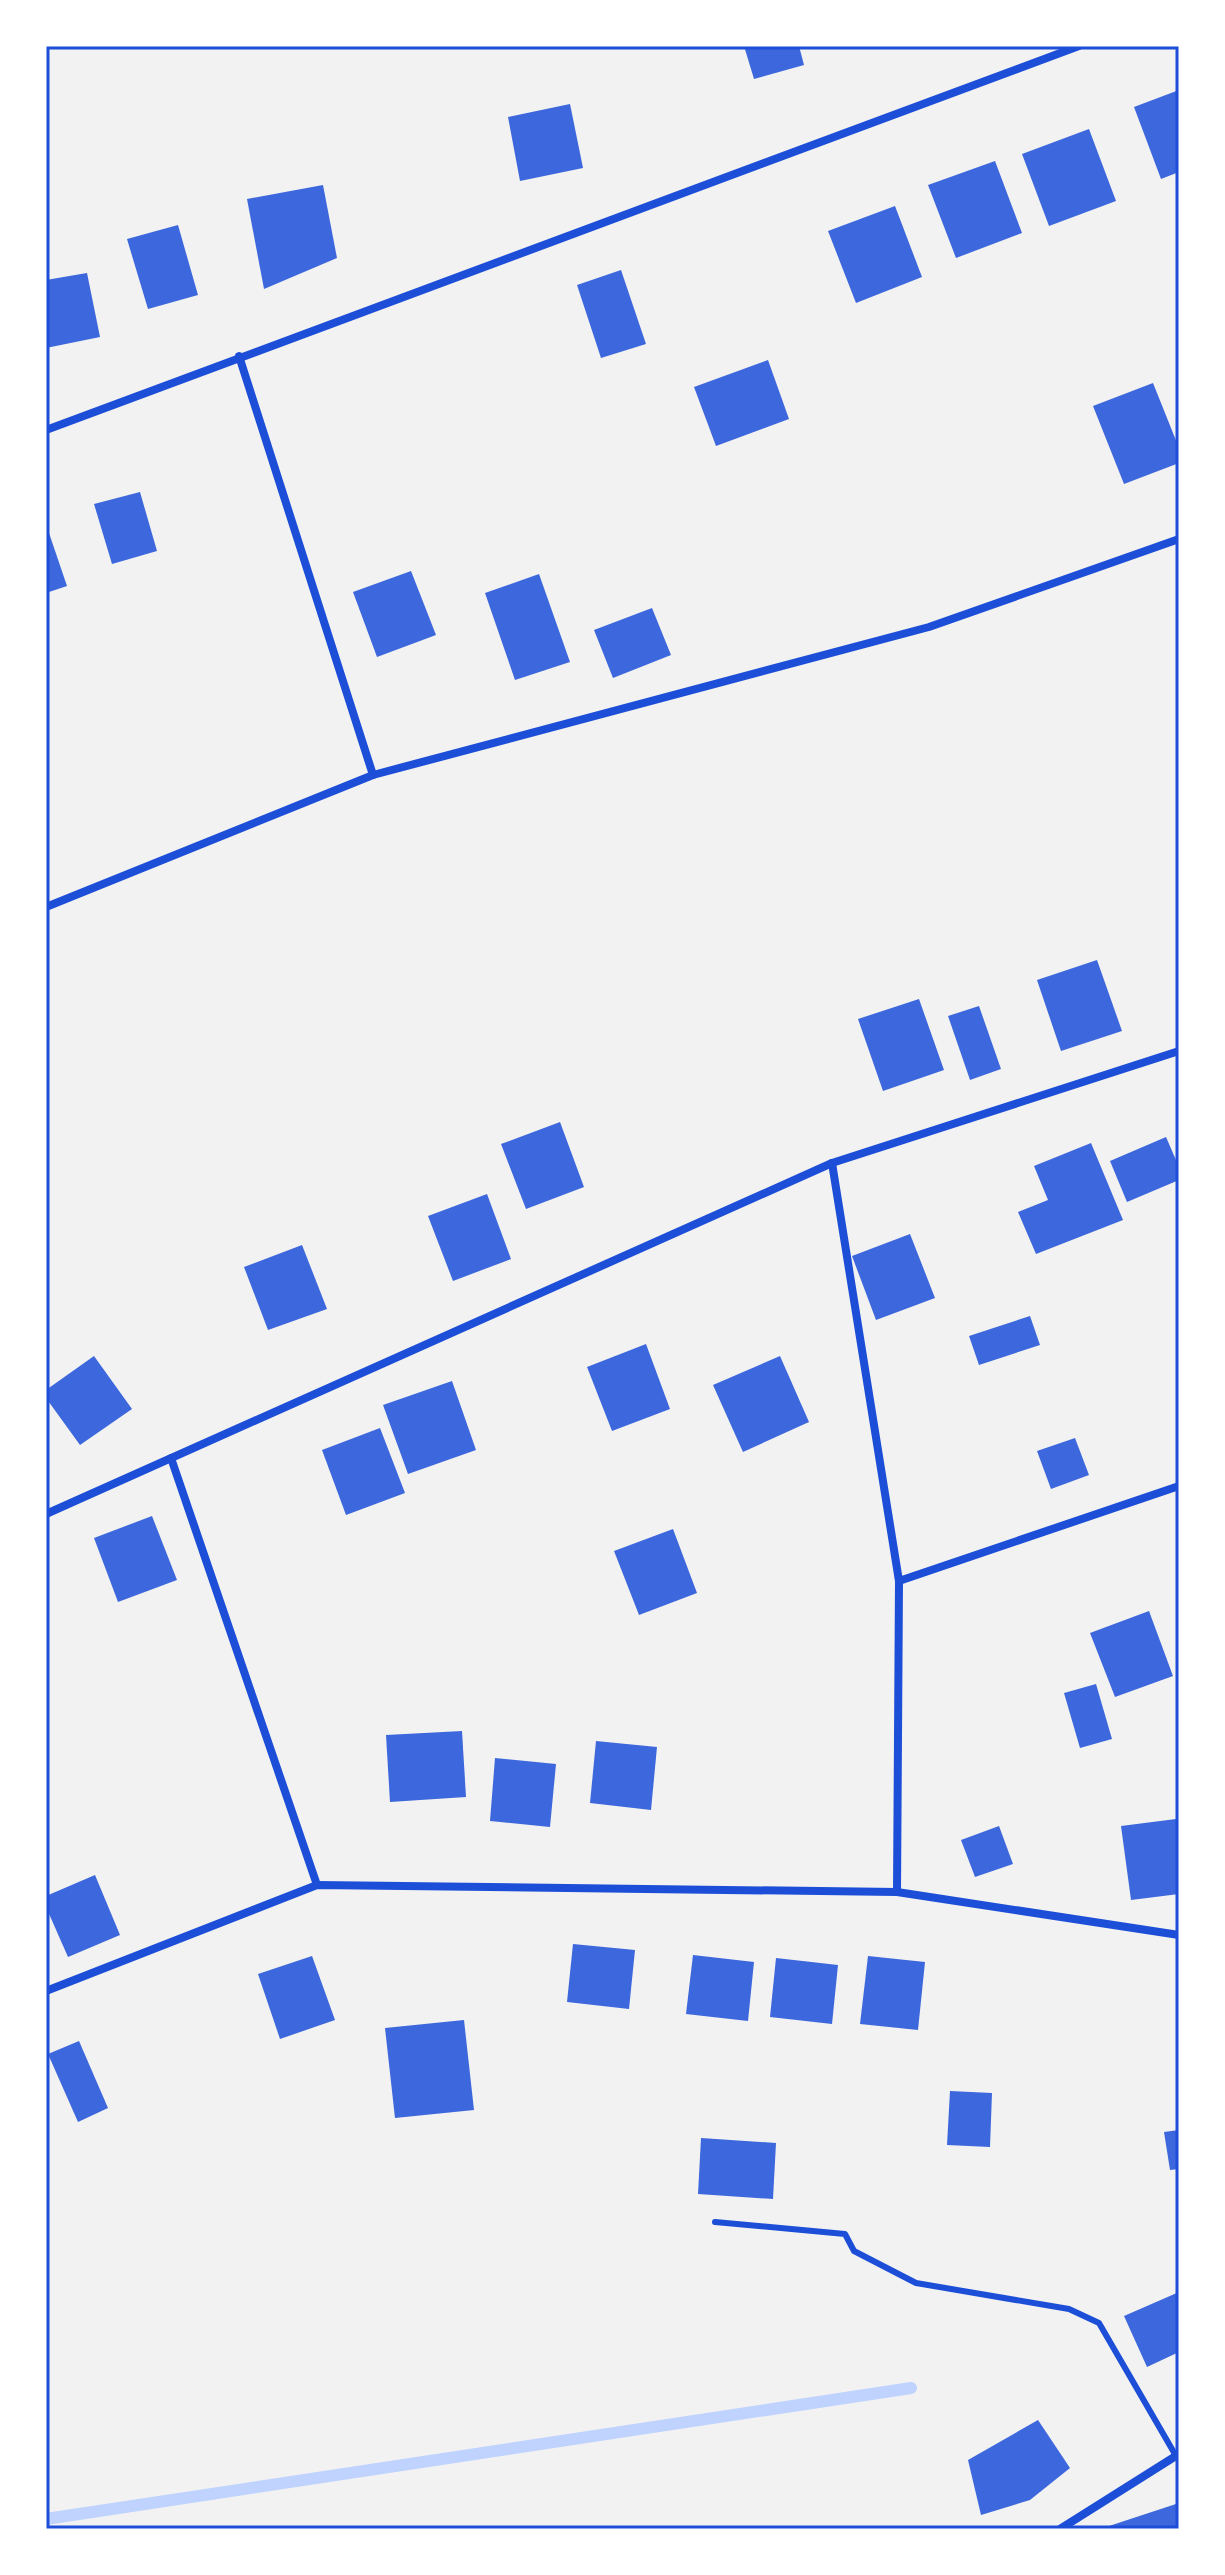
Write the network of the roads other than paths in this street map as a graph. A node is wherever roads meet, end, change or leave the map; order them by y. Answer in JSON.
{"nodes":[{"id":1,"x":1079,"y":46,"type":"edge"},
{"id":2,"x":239,"y":356,"type":"junction"},
{"id":3,"x":46,"y":430,"type":"edge"},
{"id":4,"x":1179,"y":539,"type":"edge"},
{"id":5,"x":373,"y":775,"type":"junction"},
{"id":6,"x":46,"y":907,"type":"edge"},
{"id":7,"x":1179,"y":1051,"type":"edge"},
{"id":8,"x":832,"y":1163,"type":"junction"},
{"id":9,"x":171,"y":1458,"type":"junction"},
{"id":10,"x":1179,"y":1486,"type":"edge"},
{"id":11,"x":46,"y":1514,"type":"edge"},
{"id":12,"x":899,"y":1581,"type":"junction"},
{"id":13,"x":317,"y":1885,"type":"junction"},
{"id":14,"x":897,"y":1892,"type":"junction"},
{"id":15,"x":1179,"y":1935,"type":"edge"},
{"id":16,"x":46,"y":1991,"type":"edge"},
{"id":17,"x":715,"y":2222,"type":"dead end"},
{"id":18,"x":1178,"y":2455,"type":"edge"},
{"id":19,"x":1060,"y":2529,"type":"edge"}],
"edges":[{"from":1,"to":2,"type":"street"},
{"from":2,"to":3,"type":"street"},
{"from":2,"to":5,"type":"street"},
{"from":4,"to":5,"type":"street"},
{"from":5,"to":6,"type":"street"},
{"from":7,"to":8,"type":"street"},
{"from":8,"to":9,"type":"street"},
{"from":8,"to":12,"type":"street"},
{"from":9,"to":11,"type":"street"},
{"from":9,"to":13,"type":"street"},
{"from":10,"to":12,"type":"street"},
{"from":12,"to":14,"type":"street"},
{"from":13,"to":14,"type":"street"},
{"from":13,"to":16,"type":"street"},
{"from":14,"to":15,"type":"street"},
{"from":17,"to":18,"type":"lane"},
{"from":18,"to":19,"type":"street"}]}
